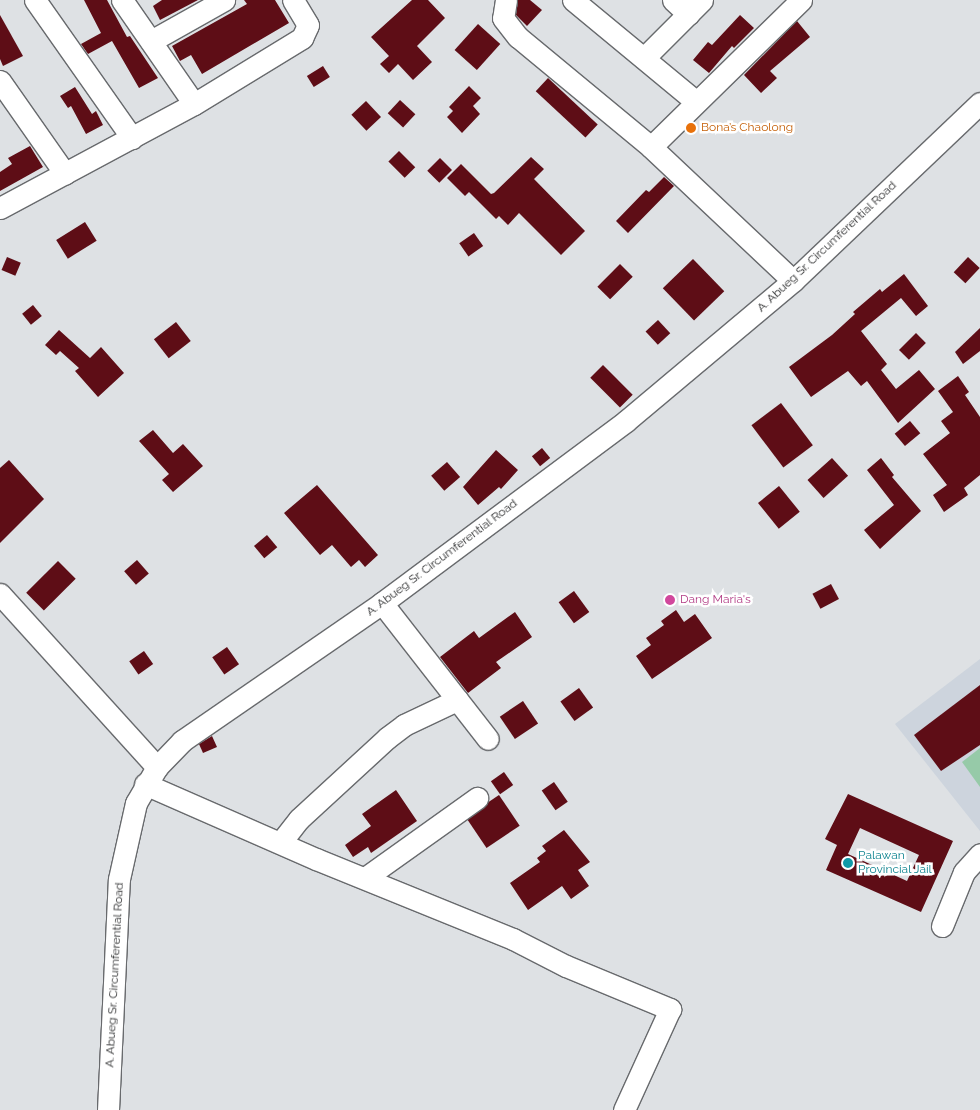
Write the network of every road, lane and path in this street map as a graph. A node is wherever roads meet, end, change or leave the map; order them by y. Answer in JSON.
{"nodes":[{"id":1,"x":35,"y":0,"type":"edge"},
{"id":2,"x":122,"y":0,"type":"edge"},
{"id":3,"x":224,"y":0,"type":"edge"},
{"id":4,"x":293,"y":0,"type":"edge"},
{"id":5,"x":506,"y":0,"type":"edge"},
{"id":6,"x":573,"y":0,"type":"edge"},
{"id":7,"x":801,"y":0,"type":"edge"},
{"id":8,"x":688,"y":5,"type":"edge"},
{"id":9,"x":151,"y":41,"type":"junction"},
{"id":10,"x":644,"y":58,"type":"junction"},
{"id":11,"x":0,"y":81,"type":"edge"},
{"id":12,"x":695,"y":101,"type":"junction"},
{"id":13,"x":980,"y":103,"type":"edge"},
{"id":14,"x":194,"y":104,"type":"junction"},
{"id":15,"x":132,"y":138,"type":"junction"},
{"id":16,"x":651,"y":147,"type":"junction"},
{"id":17,"x":65,"y":174,"type":"junction"},
{"id":18,"x":0,"y":208,"type":"edge"},
{"id":19,"x":793,"y":281,"type":"junction"},
{"id":20,"x":0,"y":594,"type":"edge"},
{"id":21,"x":382,"y":603,"type":"junction"},
{"id":22,"x":457,"y":700,"type":"junction"},
{"id":23,"x":488,"y":739,"type":"dead end"},
{"id":24,"x":151,"y":775,"type":"junction"},
{"id":25,"x":477,"y":798,"type":"dead end"},
{"id":26,"x":281,"y":842,"type":"junction"},
{"id":27,"x":980,"y":854,"type":"edge"},
{"id":28,"x":365,"y":878,"type":"junction"},
{"id":29,"x":942,"y":926,"type":"dead end"},
{"id":30,"x":108,"y":1110,"type":"edge"},
{"id":31,"x":624,"y":1110,"type":"edge"}],
"edges":[{"from":1,"to":15,"type":"street"},
{"from":2,"to":9,"type":"street"},
{"from":3,"to":9,"type":"street"},
{"from":4,"to":14,"type":"street"},
{"from":5,"to":16,"type":"street"},
{"from":6,"to":10,"type":"street"},
{"from":7,"to":12,"type":"street"},
{"from":8,"to":10,"type":"street"},
{"from":9,"to":14,"type":"street"},
{"from":10,"to":12,"type":"street"},
{"from":11,"to":17,"type":"street"},
{"from":12,"to":16,"type":"street"},
{"from":13,"to":19,"type":"street","name":"A. Abueg Sr. Circumferential Road"},
{"from":14,"to":15,"type":"street"},
{"from":15,"to":17,"type":"street"},
{"from":16,"to":19,"type":"street"},
{"from":17,"to":18,"type":"street"},
{"from":19,"to":21,"type":"street","name":"A. Abueg Sr. Circumferential Road"},
{"from":20,"to":24,"type":"street"},
{"from":21,"to":22,"type":"street"},
{"from":21,"to":24,"type":"street","name":"A. Abueg Sr. Circumferential Road"},
{"from":22,"to":23,"type":"street"},
{"from":22,"to":26,"type":"street"},
{"from":24,"to":26,"type":"street"},
{"from":24,"to":30,"type":"street","name":"A. Abueg Sr. Circumferential Road"},
{"from":25,"to":28,"type":"street"},
{"from":26,"to":28,"type":"street"},
{"from":27,"to":29,"type":"street"},
{"from":28,"to":31,"type":"street"}]}
